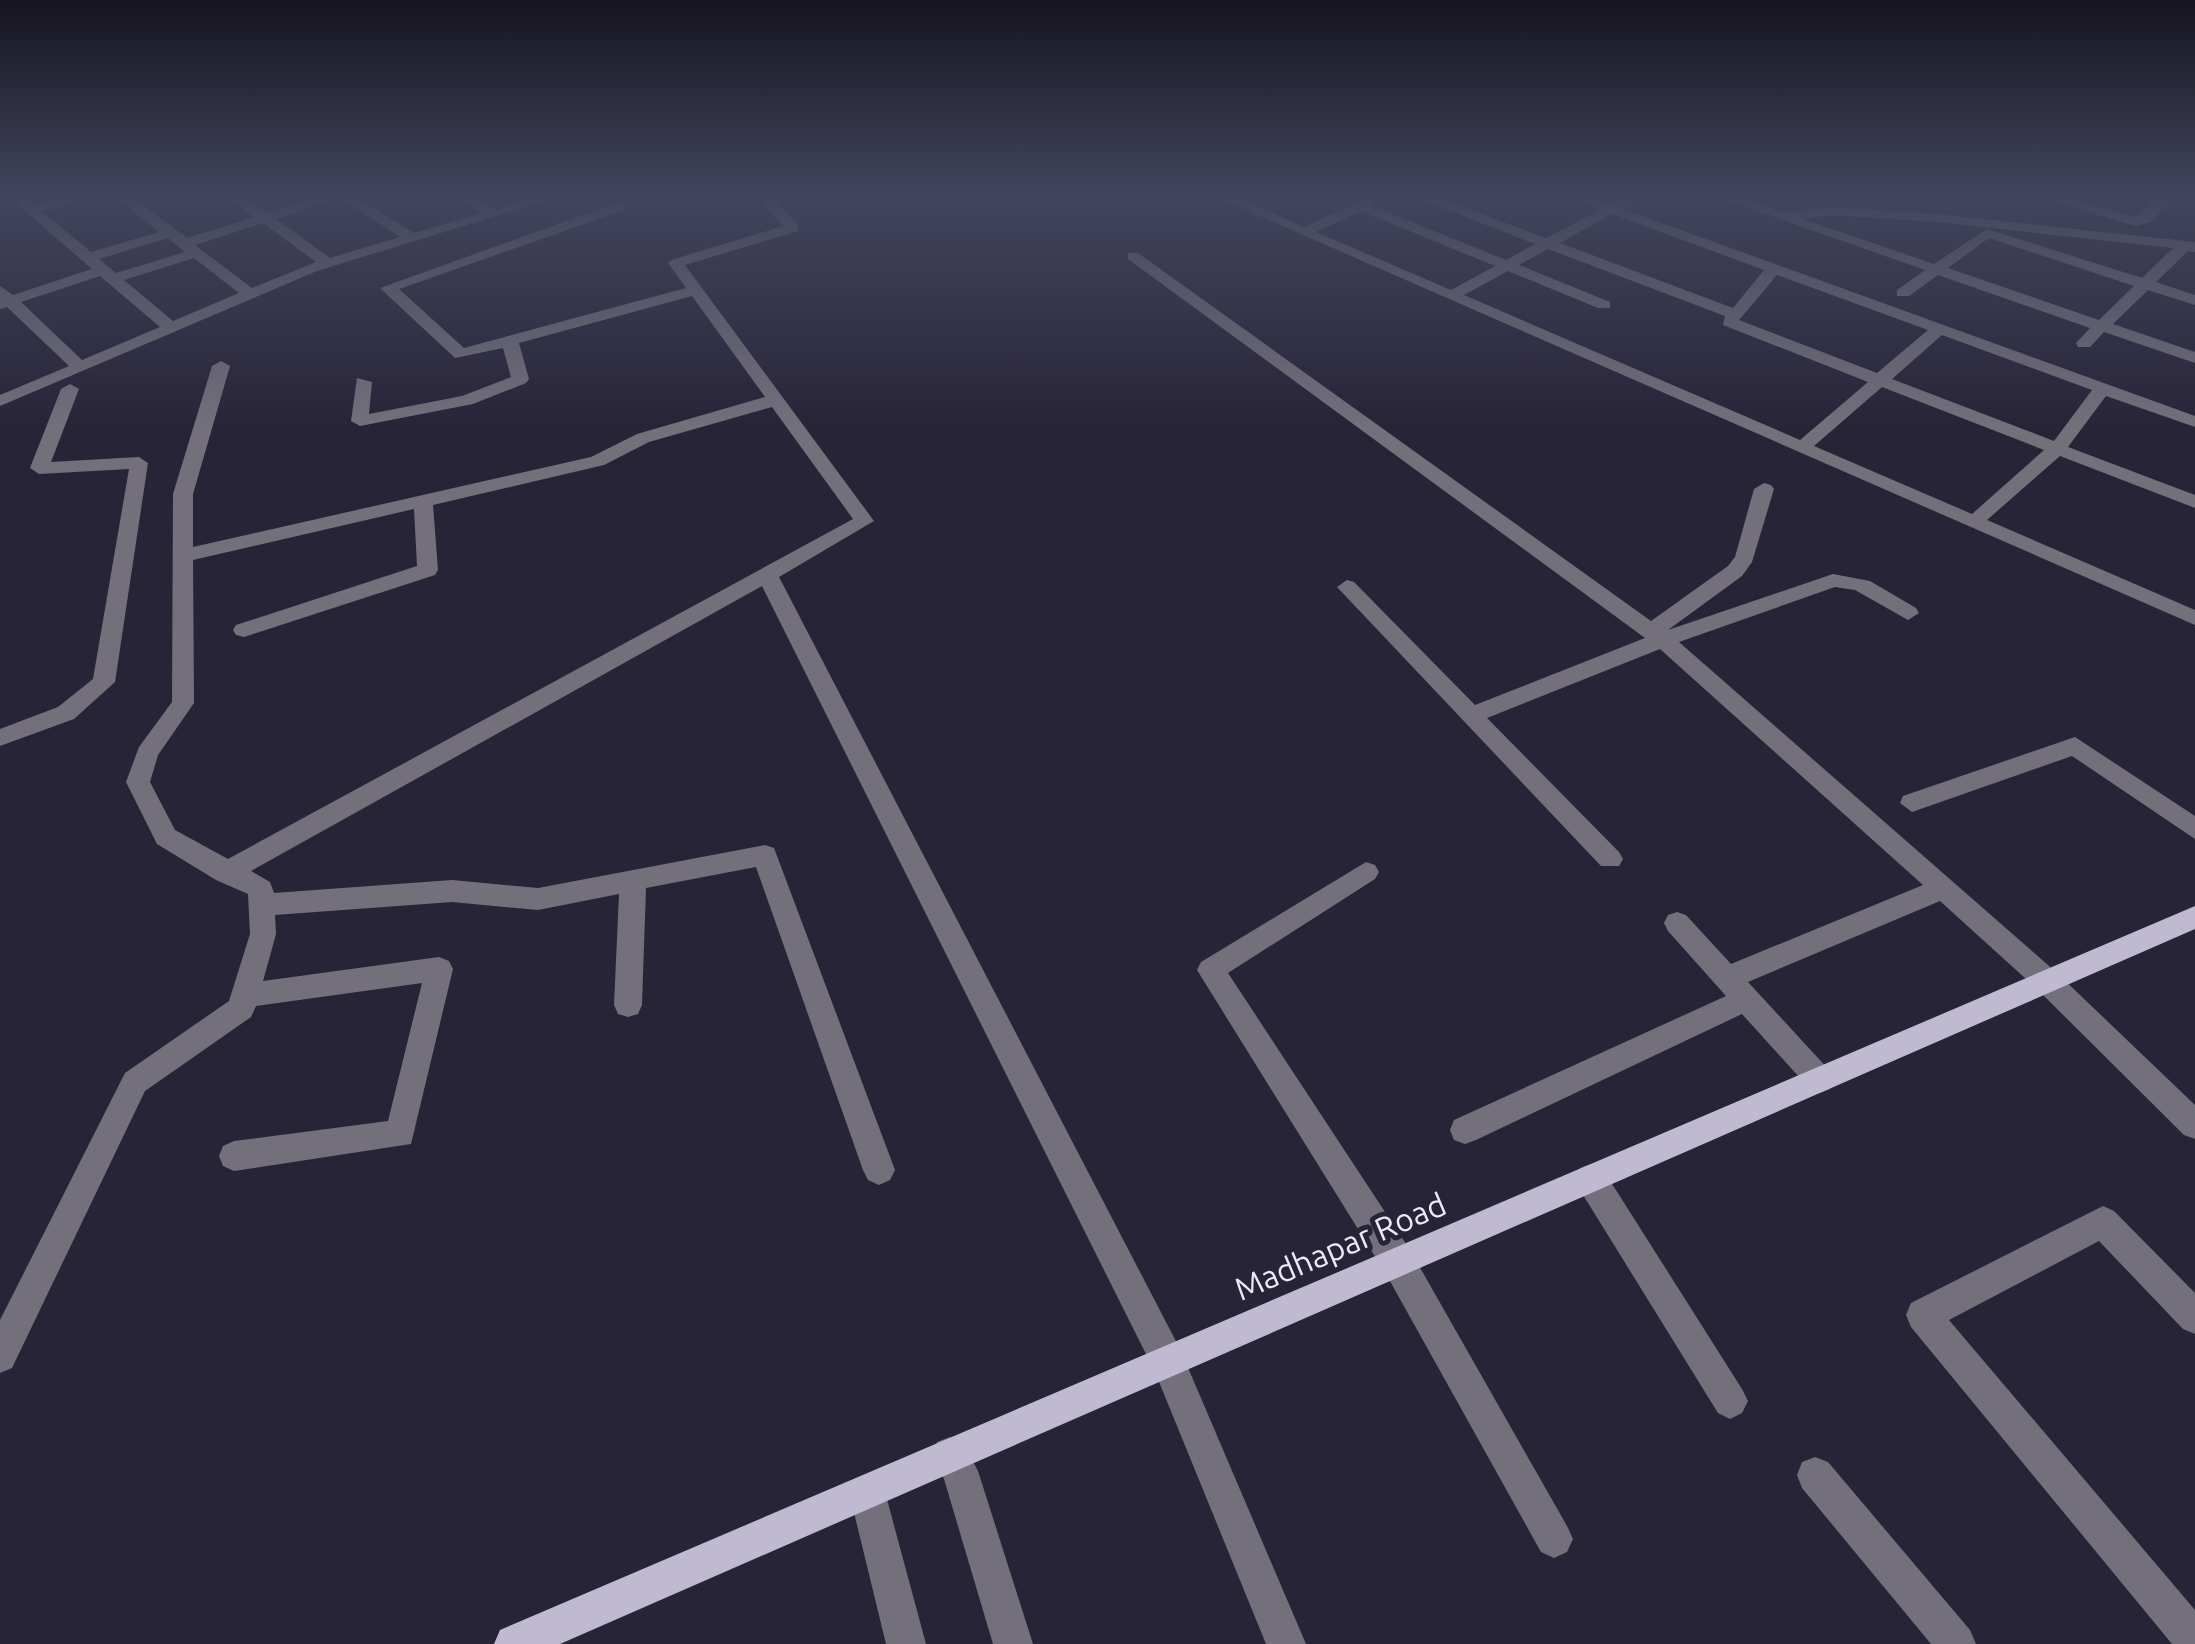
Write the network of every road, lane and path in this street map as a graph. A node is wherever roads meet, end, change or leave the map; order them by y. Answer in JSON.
{"nodes":[{"id":1,"x":112,"y":274,"type":"edge"},
{"id":2,"x":224,"y":274,"type":"edge"},
{"id":3,"x":299,"y":274,"type":"edge"},
{"id":4,"x":428,"y":274,"type":"edge"},
{"id":5,"x":684,"y":274,"type":"edge"},
{"id":6,"x":1158,"y":274,"type":"edge"},
{"id":7,"x":1400,"y":274,"type":"edge"},
{"id":8,"x":1496,"y":274,"type":"edge"},
{"id":9,"x":1529,"y":274,"type":"edge"},
{"id":10,"x":1626,"y":274,"type":"edge"},
{"id":11,"x":1769,"y":274,"type":"edge"},
{"id":12,"x":1790,"y":274,"type":"edge"},
{"id":13,"x":1929,"y":274,"type":"edge"},
{"id":14,"x":1945,"y":274,"type":"edge"},
{"id":15,"x":2113,"y":274,"type":"edge"},
{"id":16,"x":2155,"y":274,"type":"edge"},
{"id":17,"x":108,"y":275,"type":"junction"},
{"id":18,"x":2142,"y":283,"type":"junction"},
{"id":19,"x":695,"y":290,"type":"junction"},
{"id":20,"x":1903,"y":293,"type":"dead end"},
{"id":21,"x":250,"y":294,"type":"junction"},
{"id":22,"x":1451,"y":296,"type":"junction"},
{"id":23,"x":3,"y":299,"type":"edge"},
{"id":24,"x":2195,"y":300,"type":"edge"},
{"id":25,"x":1604,"y":305,"type":"dead end"},
{"id":26,"x":1735,"y":314,"type":"junction"},
{"id":27,"x":2100,"y":326,"type":"junction"},
{"id":28,"x":171,"y":328,"type":"junction"},
{"id":29,"x":1940,"y":328,"type":"junction"},
{"id":30,"x":510,"y":341,"type":"junction"},
{"id":31,"x":2084,"y":343,"type":"dead end"},
{"id":32,"x":2195,"y":358,"type":"edge"},
{"id":33,"x":221,"y":366,"type":"dead end"},
{"id":34,"x":80,"y":367,"type":"junction"},
{"id":35,"x":1878,"y":379,"type":"junction"},
{"id":36,"x":362,"y":382,"type":"dead end"},
{"id":37,"x":2102,"y":388,"type":"junction"},
{"id":38,"x":70,"y":389,"type":"dead end"},
{"id":39,"x":776,"y":400,"type":"junction"},
{"id":40,"x":0,"y":401,"type":"edge"},
{"id":41,"x":2195,"y":422,"type":"edge"},
{"id":42,"x":1801,"y":448,"type":"junction"},
{"id":43,"x":2058,"y":448,"type":"junction"},
{"id":44,"x":1764,"y":488,"type":"dead end"},
{"id":45,"x":422,"y":501,"type":"junction"},
{"id":46,"x":2195,"y":502,"type":"edge"},
{"id":47,"x":1975,"y":522,"type":"junction"},
{"id":48,"x":183,"y":556,"type":"junction"},
{"id":49,"x":768,"y":576,"type":"junction"},
{"id":50,"x":1347,"y":588,"type":"dead end"},
{"id":51,"x":1908,"y":613,"type":"dead end"},
{"id":52,"x":2195,"y":618,"type":"edge"},
{"id":53,"x":244,"y":630,"type":"dead end"},
{"id":54,"x":1657,"y":636,"type":"junction"},
{"id":55,"x":1470,"y":715,"type":"junction"},
{"id":56,"x":0,"y":738,"type":"edge"},
{"id":57,"x":1912,"y":803,"type":"dead end"},
{"id":58,"x":2195,"y":829,"type":"edge"},
{"id":59,"x":1610,"y":859,"type":"dead end"},
{"id":60,"x":1366,"y":872,"type":"dead end"},
{"id":61,"x":225,"y":873,"type":"junction"},
{"id":62,"x":632,"y":879,"type":"junction"},
{"id":63,"x":1941,"y":889,"type":"junction"},
{"id":64,"x":262,"y":905,"type":"junction"},
{"id":65,"x":2195,"y":918,"type":"edge"},
{"id":66,"x":1678,"y":924,"type":"dead end"},
{"id":67,"x":2047,"y":981,"type":"junction"},
{"id":68,"x":1737,"y":989,"type":"junction"},
{"id":69,"x":244,"y":996,"type":"junction"},
{"id":70,"x":628,"y":1005,"type":"dead end"},
{"id":71,"x":1820,"y":1080,"type":"junction"},
{"id":72,"x":2195,"y":1124,"type":"edge"},
{"id":73,"x":1464,"y":1130,"type":"dead end"},
{"id":74,"x":234,"y":1156,"type":"dead end"},
{"id":75,"x":879,"y":1170,"type":"dead end"},
{"id":76,"x":1590,"y":1179,"type":"junction"},
{"id":77,"x":1398,"y":1262,"type":"junction"},
{"id":78,"x":2195,"y":1317,"type":"edge"},
{"id":79,"x":0,"y":1356,"type":"edge"},
{"id":80,"x":1168,"y":1361,"type":"junction"},
{"id":81,"x":1730,"y":1401,"type":"dead end"},
{"id":82,"x":950,"y":1455,"type":"junction"},
{"id":83,"x":1815,"y":1475,"type":"dead end"},
{"id":84,"x":867,"y":1492,"type":"junction"},
{"id":85,"x":1554,"y":1540,"type":"dead end"},
{"id":86,"x":2195,"y":1633,"type":"edge"},
{"id":87,"x":514,"y":1644,"type":"edge"},
{"id":88,"x":906,"y":1644,"type":"edge"},
{"id":89,"x":1013,"y":1644,"type":"edge"},
{"id":90,"x":1286,"y":1644,"type":"edge"},
{"id":91,"x":1956,"y":1644,"type":"edge"}],
"edges":[{"from":1,"to":17,"type":"street"},
{"from":2,"to":21,"type":"street"},
{"from":3,"to":21,"type":"street"},
{"from":4,"to":30,"type":"street"},
{"from":5,"to":19,"type":"street"},
{"from":6,"to":54,"type":"street"},
{"from":7,"to":22,"type":"street"},
{"from":8,"to":22,"type":"street"},
{"from":9,"to":25,"type":"street"},
{"from":10,"to":26,"type":"street"},
{"from":11,"to":26,"type":"street"},
{"from":12,"to":29,"type":"street"},
{"from":13,"to":20,"type":"street"},
{"from":14,"to":27,"type":"street"},
{"from":15,"to":18,"type":"street"},
{"from":16,"to":18,"type":"street"},
{"from":17,"to":23,"type":"street"},
{"from":17,"to":28,"type":"street"},
{"from":18,"to":24,"type":"street"},
{"from":18,"to":27,"type":"street"},
{"from":19,"to":30,"type":"street"},
{"from":19,"to":39,"type":"street"},
{"from":21,"to":28,"type":"street"},
{"from":22,"to":42,"type":"street"},
{"from":23,"to":34,"type":"street"},
{"from":26,"to":35,"type":"street"},
{"from":27,"to":31,"type":"street"},
{"from":27,"to":32,"type":"street"},
{"from":28,"to":34,"type":"street"},
{"from":29,"to":35,"type":"street"},
{"from":29,"to":37,"type":"street"},
{"from":30,"to":36,"type":"street"},
{"from":33,"to":48,"type":"street"},
{"from":34,"to":40,"type":"street"},
{"from":35,"to":42,"type":"street"},
{"from":35,"to":43,"type":"street"},
{"from":37,"to":41,"type":"street"},
{"from":37,"to":43,"type":"street"},
{"from":38,"to":56,"type":"street"},
{"from":39,"to":45,"type":"street"},
{"from":39,"to":49,"type":"street"},
{"from":42,"to":47,"type":"street"},
{"from":43,"to":46,"type":"street"},
{"from":43,"to":47,"type":"street"},
{"from":44,"to":54,"type":"street"},
{"from":45,"to":48,"type":"street"},
{"from":45,"to":53,"type":"street"},
{"from":47,"to":52,"type":"street"},
{"from":48,"to":61,"type":"street"},
{"from":49,"to":61,"type":"street"},
{"from":49,"to":80,"type":"street"},
{"from":50,"to":55,"type":"street"},
{"from":51,"to":54,"type":"street"},
{"from":54,"to":55,"type":"street"},
{"from":54,"to":63,"type":"street"},
{"from":55,"to":59,"type":"street"},
{"from":57,"to":58,"type":"street"},
{"from":60,"to":77,"type":"street"},
{"from":61,"to":64,"type":"street"},
{"from":62,"to":64,"type":"street"},
{"from":62,"to":70,"type":"street"},
{"from":62,"to":75,"type":"street"},
{"from":63,"to":67,"type":"street"},
{"from":63,"to":68,"type":"street"},
{"from":64,"to":69,"type":"street"},
{"from":65,"to":67,"type":"main road","name":"Madhapar Road"},
{"from":66,"to":68,"type":"street"},
{"from":67,"to":71,"type":"main road","name":"Madhapar Road"},
{"from":67,"to":72,"type":"street"},
{"from":68,"to":71,"type":"street"},
{"from":68,"to":73,"type":"street"},
{"from":69,"to":74,"type":"street"},
{"from":69,"to":79,"type":"street"},
{"from":71,"to":76,"type":"main road","name":"Madhapar Road"},
{"from":76,"to":77,"type":"main road","name":"Madhapar Road"},
{"from":76,"to":81,"type":"street"},
{"from":77,"to":80,"type":"main road","name":"Madhapar Road"},
{"from":77,"to":85,"type":"street"},
{"from":78,"to":86,"type":"street"},
{"from":80,"to":82,"type":"main road","name":"Madhapar Road"},
{"from":80,"to":90,"type":"street"},
{"from":82,"to":84,"type":"main road","name":"Madhapar Road"},
{"from":82,"to":89,"type":"street"},
{"from":83,"to":91,"type":"street"},
{"from":84,"to":87,"type":"main road","name":"Madhapar Road"},
{"from":84,"to":88,"type":"street"}]}
